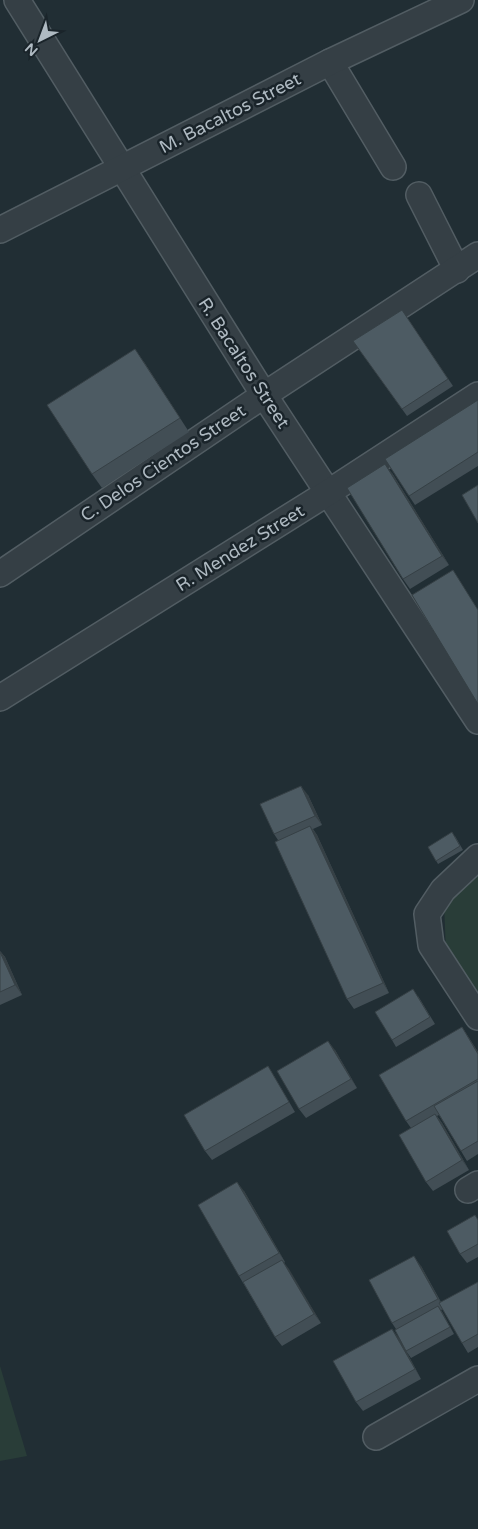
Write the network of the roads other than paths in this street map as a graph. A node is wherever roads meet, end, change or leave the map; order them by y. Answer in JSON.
{"nodes":[{"id":1,"x":17,"y":0,"type":"edge"},
{"id":2,"x":461,"y":0,"type":"edge"},
{"id":3,"x":330,"y":62,"type":"junction"},
{"id":4,"x":393,"y":167,"type":"dead end"},
{"id":5,"x":122,"y":168,"type":"junction"},
{"id":6,"x":419,"y":195,"type":"dead end"},
{"id":7,"x":0,"y":230,"type":"edge"},
{"id":8,"x":478,"y":255,"type":"edge"},
{"id":9,"x":457,"y":270,"type":"junction"},
{"id":10,"x":264,"y":395,"type":"junction"},
{"id":11,"x":478,"y":395,"type":"edge"},
{"id":12,"x":329,"y":492,"type":"junction"},
{"id":13,"x":0,"y":574,"type":"edge"},
{"id":14,"x":0,"y":698,"type":"edge"},
{"id":15,"x":478,"y":721,"type":"edge"},
{"id":16,"x":478,"y":856,"type":"edge"},
{"id":17,"x":478,"y":1017,"type":"edge"},
{"id":18,"x":478,"y":1379,"type":"edge"},
{"id":19,"x":376,"y":1437,"type":"dead end"}],
"edges":[{"from":1,"to":5,"type":"street","name":"R. Bacaltos Street"},
{"from":2,"to":3,"type":"street","name":"M. Bacaltos Street"},
{"from":3,"to":4,"type":"street"},
{"from":3,"to":5,"type":"street","name":"M. Bacaltos Street"},
{"from":5,"to":7,"type":"street","name":"M. Bacaltos Street"},
{"from":5,"to":10,"type":"street","name":"R. Bacaltos Street"},
{"from":6,"to":9,"type":"street"},
{"from":8,"to":9,"type":"street","name":"C. Delos Cientos Street"},
{"from":9,"to":10,"type":"street","name":"C. Delos Cientos Street"},
{"from":10,"to":12,"type":"street","name":"R. Bacaltos Street"},
{"from":10,"to":13,"type":"street","name":"C. Delos Cientos Street"},
{"from":11,"to":12,"type":"street","name":"R. Mendez Street"},
{"from":12,"to":14,"type":"street","name":"R. Mendez Street"},
{"from":12,"to":15,"type":"street","name":"R. Bacaltos Street"},
{"from":16,"to":17,"type":"street"},
{"from":18,"to":19,"type":"street"}]}
